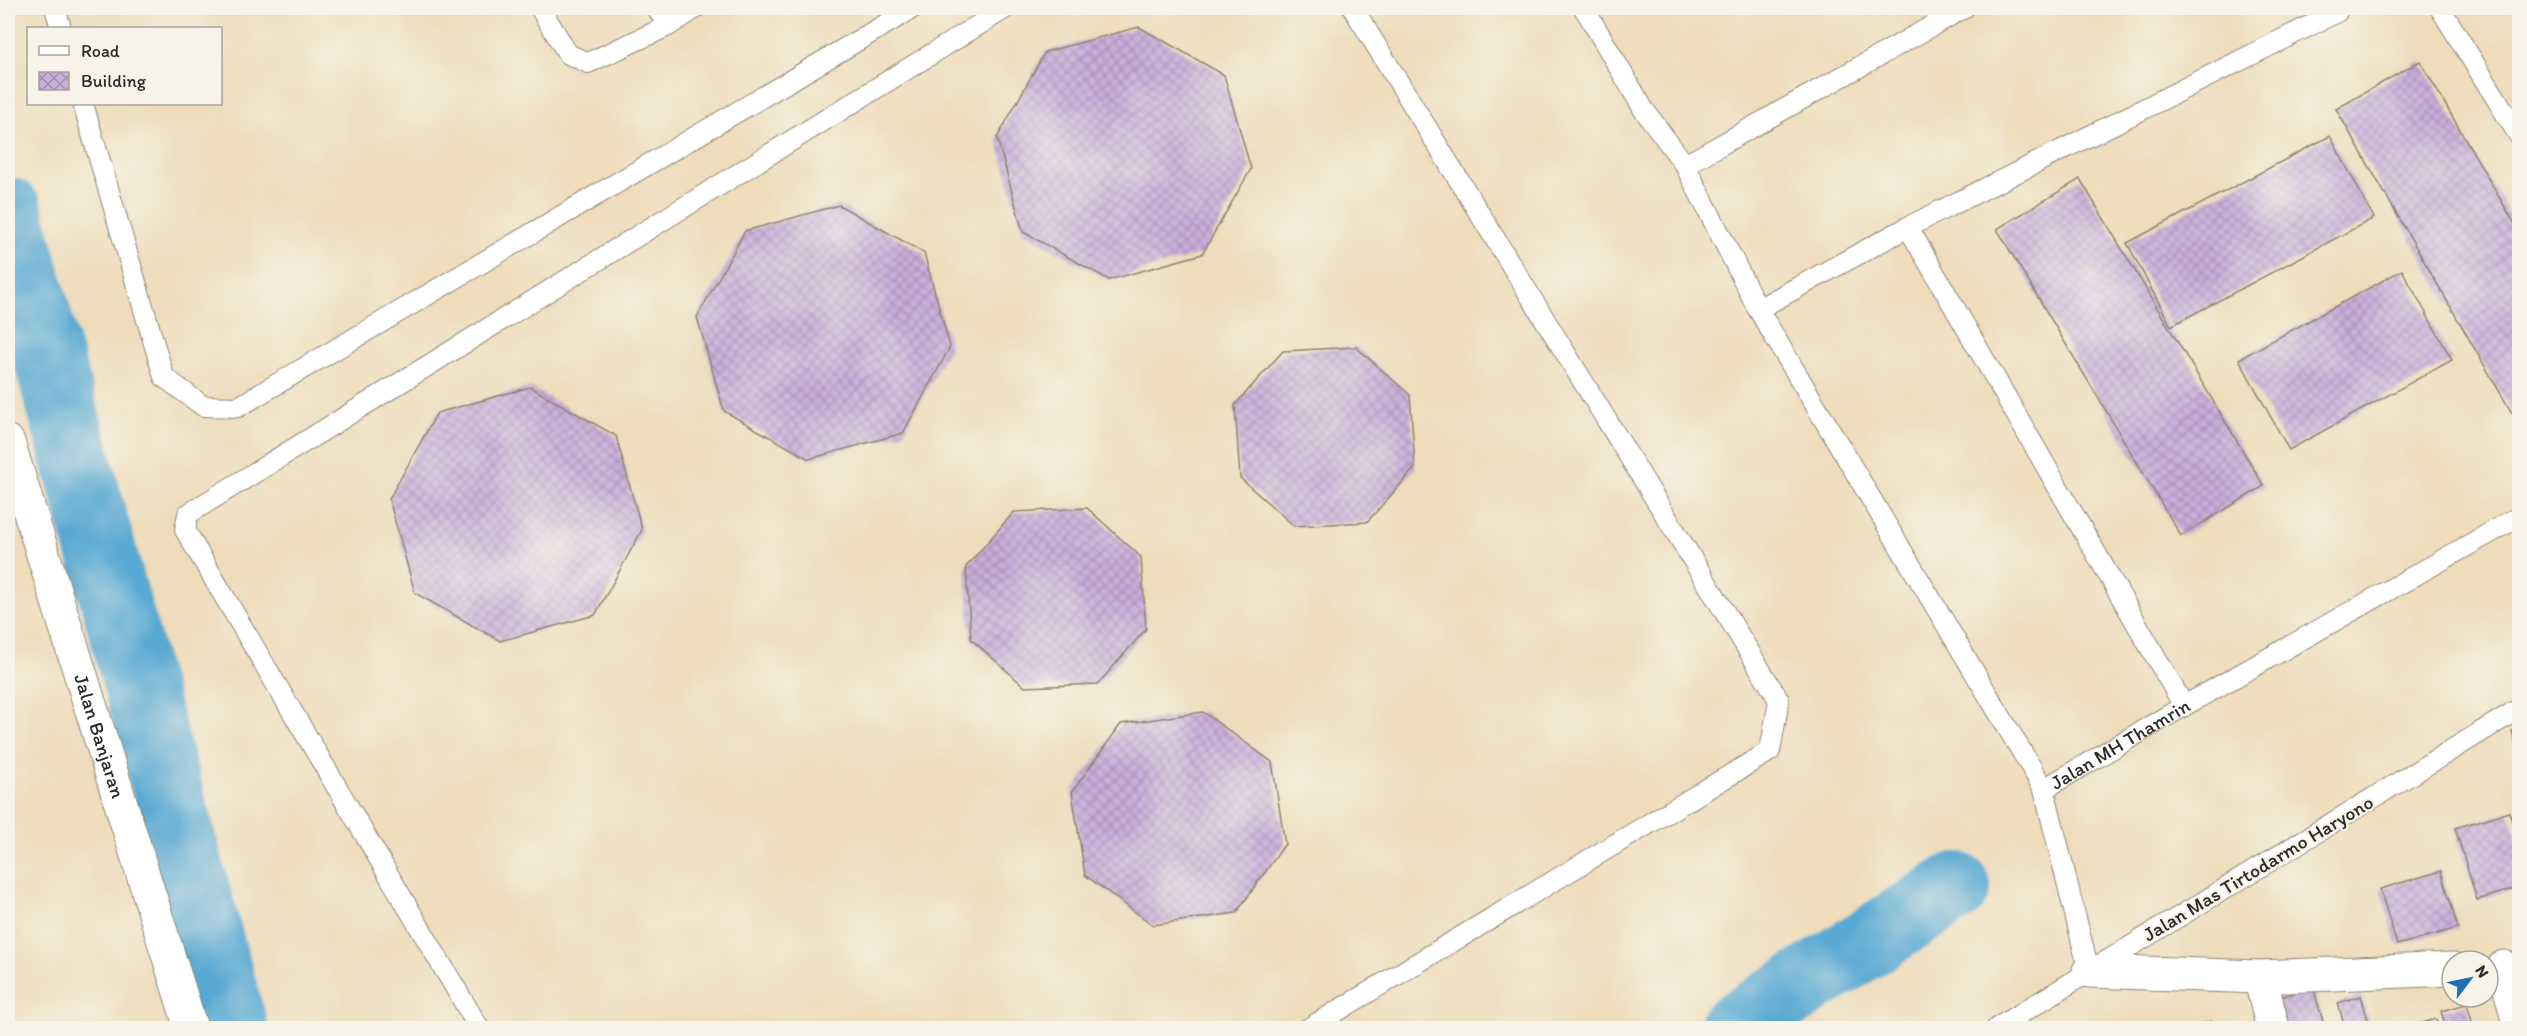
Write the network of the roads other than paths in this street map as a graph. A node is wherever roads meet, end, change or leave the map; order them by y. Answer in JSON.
{"nodes":[{"id":1,"x":55,"y":8,"type":"edge"},
{"id":2,"x":540,"y":8,"type":"edge"},
{"id":3,"x":657,"y":8,"type":"edge"},
{"id":4,"x":696,"y":8,"type":"edge"},
{"id":5,"x":913,"y":8,"type":"edge"},
{"id":6,"x":1006,"y":8,"type":"edge"},
{"id":7,"x":1353,"y":8,"type":"edge"},
{"id":8,"x":1584,"y":8,"type":"edge"},
{"id":9,"x":1964,"y":8,"type":"edge"},
{"id":10,"x":2440,"y":8,"type":"edge"},
{"id":11,"x":2337,"y":12,"type":"dead end"},
{"id":12,"x":668,"y":26,"type":"junction"},
{"id":13,"x":62,"y":27,"type":"edge"},
{"id":14,"x":83,"y":105,"type":"edge"},
{"id":15,"x":2520,"y":137,"type":"edge"},
{"id":16,"x":1685,"y":165,"type":"junction"},
{"id":17,"x":1908,"y":227,"type":"junction"},
{"id":18,"x":1758,"y":309,"type":"junction"},
{"id":19,"x":8,"y":442,"type":"edge"},
{"id":20,"x":2520,"y":516,"type":"edge"},
{"id":21,"x":2184,"y":706,"type":"junction"},
{"id":22,"x":2520,"y":708,"type":"edge"},
{"id":23,"x":2044,"y":789,"type":"junction"},
{"id":24,"x":2504,"y":967,"type":"edge"},
{"id":25,"x":2440,"y":970,"type":"edge"},
{"id":26,"x":2089,"y":971,"type":"junction"},
{"id":27,"x":2260,"y":977,"type":"junction"},
{"id":28,"x":2520,"y":1027,"type":"edge"},
{"id":29,"x":191,"y":1029,"type":"edge"},
{"id":30,"x":479,"y":1029,"type":"edge"},
{"id":31,"x":1309,"y":1029,"type":"edge"},
{"id":32,"x":1997,"y":1029,"type":"edge"},
{"id":33,"x":2273,"y":1029,"type":"edge"}],
"edges":[{"from":1,"to":13,"type":"lane"},
{"from":2,"to":12,"type":"lane"},
{"from":3,"to":12,"type":"lane"},
{"from":4,"to":12,"type":"lane"},
{"from":5,"to":14,"type":"lane"},
{"from":6,"to":30,"type":"lane"},
{"from":7,"to":31,"type":"lane"},
{"from":8,"to":16,"type":"lane"},
{"from":9,"to":16,"type":"lane"},
{"from":10,"to":15,"type":"lane"},
{"from":11,"to":17,"type":"lane"},
{"from":16,"to":18,"type":"lane"},
{"from":17,"to":18,"type":"lane"},
{"from":17,"to":21,"type":"lane"},
{"from":18,"to":23,"type":"lane"},
{"from":19,"to":29,"type":"street","name":"Jalan Banjaran"},
{"from":20,"to":21,"type":"lane","name":"Jalan MH Thamrin"},
{"from":21,"to":23,"type":"lane","name":"Jalan MH Thamrin"},
{"from":22,"to":26,"type":"lane","name":"Jalan Mas Tirtodarmo Haryono"},
{"from":23,"to":26,"type":"lane","name":"Jalan MH Thamrin"},
{"from":24,"to":28,"type":"street"},
{"from":25,"to":27,"type":"street"},
{"from":26,"to":27,"type":"street"},
{"from":26,"to":32,"type":"lane","name":"Jalan Mas Tirtodarmo Haryono"},
{"from":27,"to":33,"type":"street"}]}
